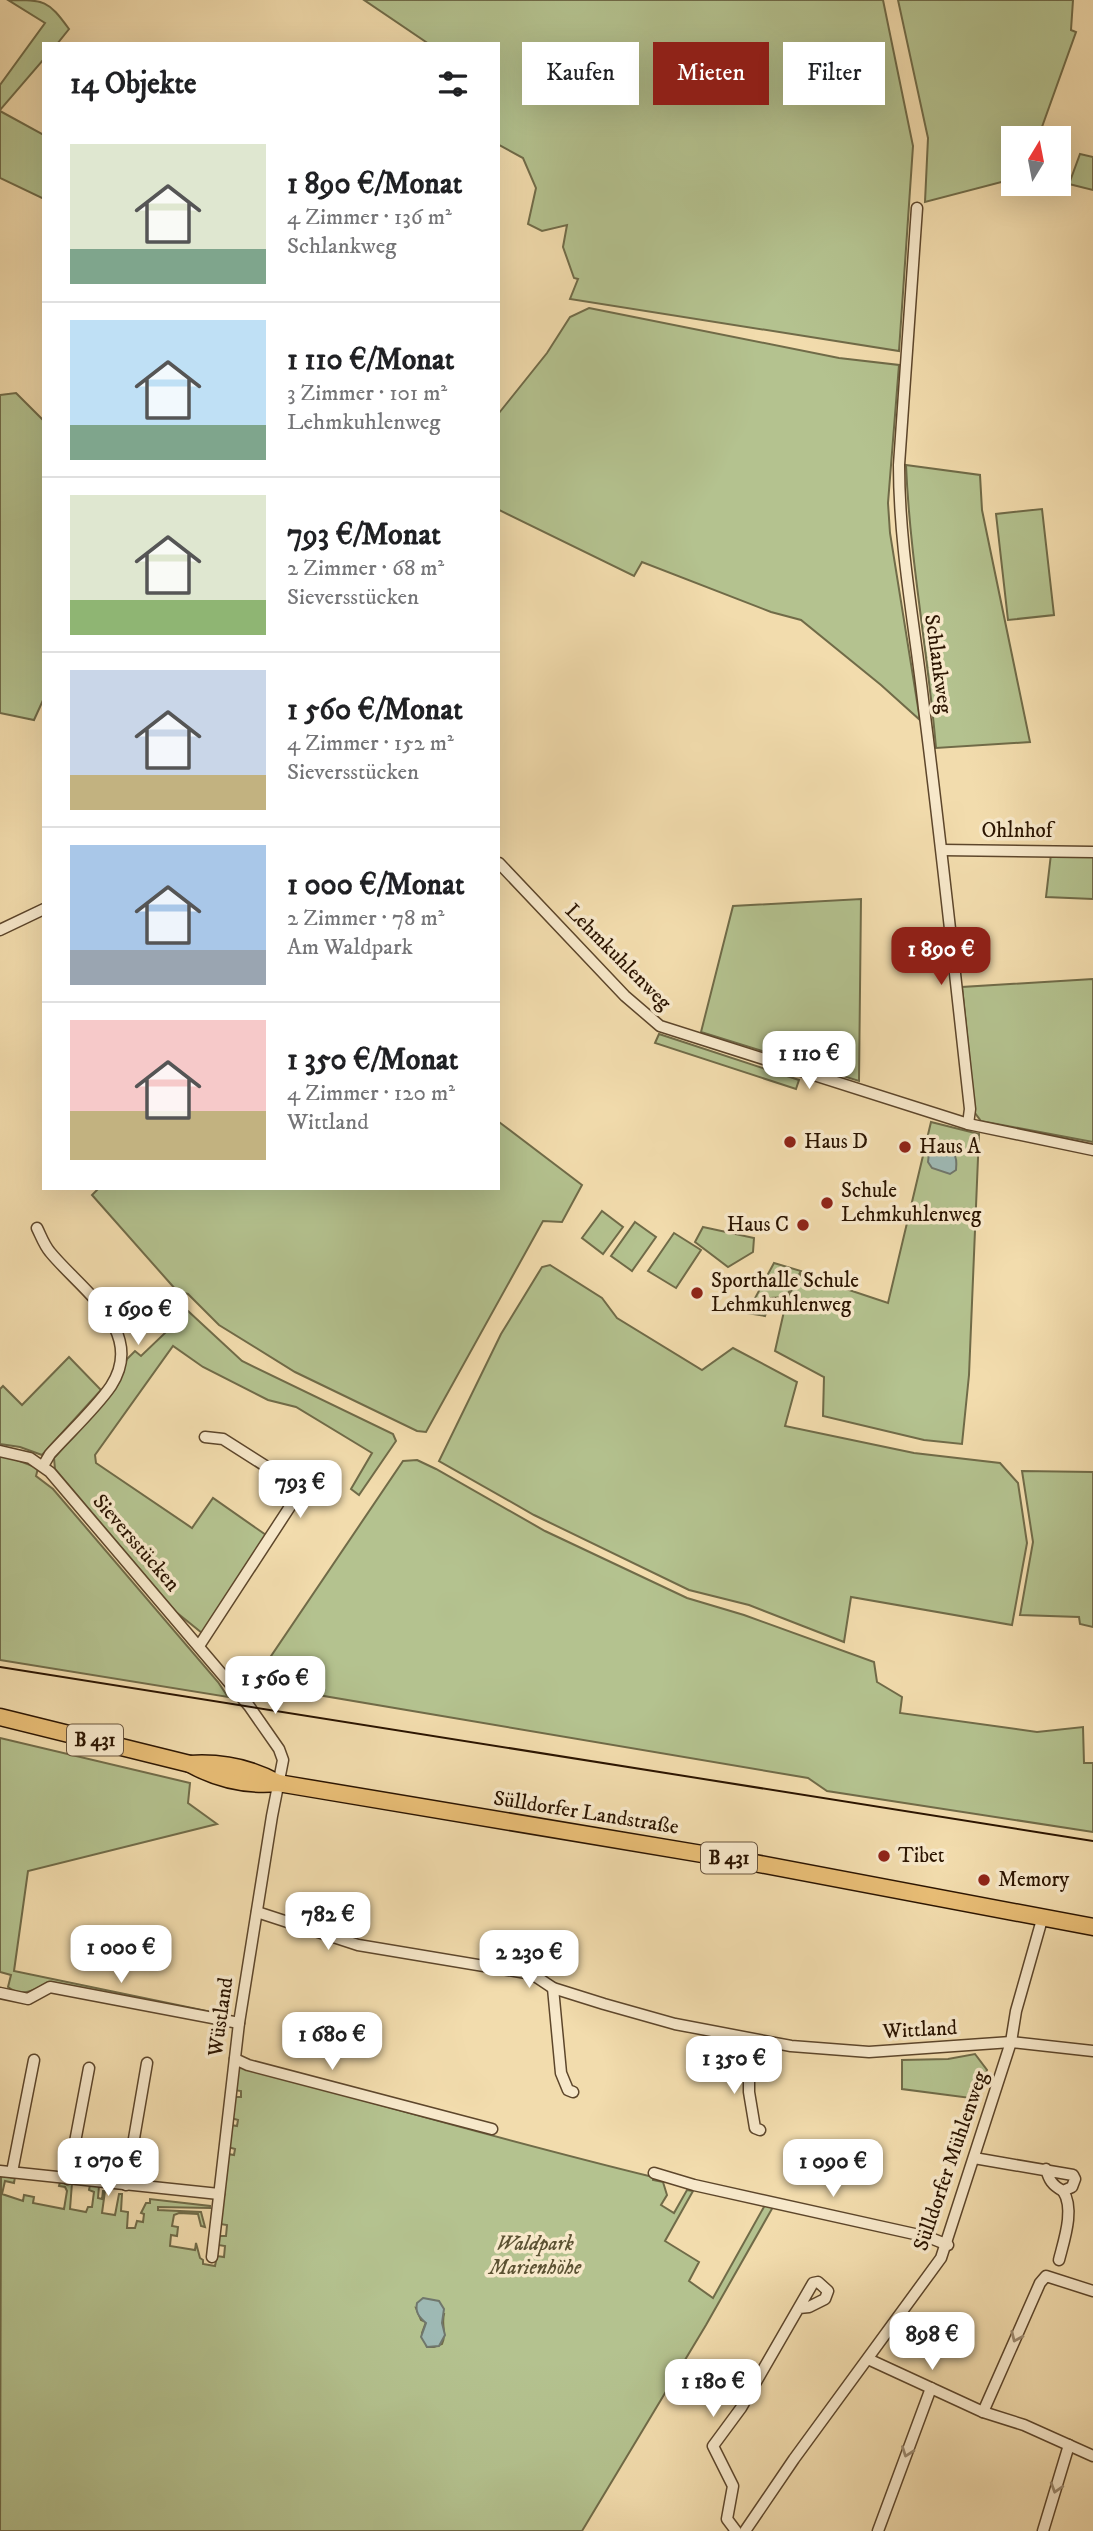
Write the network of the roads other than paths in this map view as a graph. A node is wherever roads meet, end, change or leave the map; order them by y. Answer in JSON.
{"nodes":[{"id":1,"x":917,"y":208,"type":"dead end"},
{"id":2,"x":942,"y":850,"type":"junction"},
{"id":3,"x":1093,"y":852,"type":"edge"},
{"id":4,"x":500,"y":864,"type":"edge"},
{"id":5,"x":42,"y":910,"type":"edge"},
{"id":6,"x":0,"y":930,"type":"edge"},
{"id":7,"x":968,"y":1124,"type":"junction"},
{"id":8,"x":1093,"y":1150,"type":"edge"},
{"id":9,"x":37,"y":1228,"type":"dead end"},
{"id":10,"x":205,"y":1437,"type":"dead end"},
{"id":11,"x":0,"y":1451,"type":"edge"},
{"id":12,"x":43,"y":1466,"type":"junction"},
{"id":13,"x":199,"y":1646,"type":"junction"},
{"id":14,"x":0,"y":1717,"type":"edge"},
{"id":15,"x":278,"y":1783,"type":"junction"},
{"id":16,"x":257,"y":1912,"type":"junction"},
{"id":17,"x":1043,"y":1916,"type":"junction"},
{"id":18,"x":1093,"y":1927,"type":"edge"},
{"id":19,"x":553,"y":1988,"type":"junction"},
{"id":20,"x":0,"y":1993,"type":"edge"},
{"id":21,"x":239,"y":2023,"type":"junction"},
{"id":22,"x":750,"y":2040,"type":"junction"},
{"id":23,"x":1012,"y":2042,"type":"junction"},
{"id":24,"x":1093,"y":2051,"type":"edge"},
{"id":25,"x":235,"y":2059,"type":"junction"},
{"id":26,"x":34,"y":2060,"type":"dead end"},
{"id":27,"x":147,"y":2063,"type":"dead end"},
{"id":28,"x":89,"y":2068,"type":"dead end"},
{"id":29,"x":573,"y":2092,"type":"dead end"},
{"id":30,"x":492,"y":2129,"type":"dead end"},
{"id":31,"x":760,"y":2130,"type":"dead end"},
{"id":32,"x":974,"y":2158,"type":"junction"},
{"id":33,"x":1046,"y":2169,"type":"junction"},
{"id":34,"x":0,"y":2171,"type":"edge"},
{"id":35,"x":12,"y":2172,"type":"junction"},
{"id":36,"x":654,"y":2173,"type":"dead end"},
{"id":37,"x":68,"y":2179,"type":"junction"},
{"id":38,"x":126,"y":2185,"type":"junction"},
{"id":39,"x":1063,"y":2191,"type":"junction"},
{"id":40,"x":219,"y":2194,"type":"junction"},
{"id":41,"x":947,"y":2245,"type":"junction"},
{"id":42,"x":212,"y":2257,"type":"dead end"},
{"id":43,"x":1059,"y":2260,"type":"dead end"},
{"id":44,"x":1093,"y":2291,"type":"edge"},
{"id":45,"x":799,"y":2308,"type":"dead end"},
{"id":46,"x":868,"y":2359,"type":"junction"},
{"id":47,"x":931,"y":2388,"type":"junction"},
{"id":48,"x":983,"y":2412,"type":"junction"},
{"id":49,"x":1069,"y":2445,"type":"junction"},
{"id":50,"x":1093,"y":2455,"type":"edge"},
{"id":51,"x":736,"y":2531,"type":"edge"},
{"id":52,"x":745,"y":2531,"type":"edge"},
{"id":53,"x":878,"y":2531,"type":"edge"},
{"id":54,"x":1043,"y":2531,"type":"edge"}],
"edges":[{"from":1,"to":2,"type":"street","name":"Schlankweg"},
{"from":2,"to":3,"type":"street","name":"Ohlnhof"},
{"from":2,"to":7,"type":"street","name":"Schlankweg"},
{"from":4,"to":7,"type":"street","name":"Lehmkuhlenweg"},
{"from":5,"to":6,"type":"street"},
{"from":7,"to":8,"type":"street","name":"Lehmkuhlenweg"},
{"from":9,"to":12,"type":"street"},
{"from":10,"to":13,"type":"street"},
{"from":11,"to":12,"type":"street","name":"Sieversstücken"},
{"from":12,"to":13,"type":"street","name":"Sieversstücken"},
{"from":13,"to":15,"type":"street","name":"Sieversstücken"},
{"from":14,"to":15,"type":"main road","name":"Sülldorfer Landstraße","number":"B 431"},
{"from":15,"to":16,"type":"street","name":"Wüstland"},
{"from":15,"to":17,"type":"main road","name":"Sülldorfer Landstraße","number":"B 431"},
{"from":16,"to":19,"type":"street","name":"Wittland"},
{"from":16,"to":21,"type":"street","name":"Wüstland"},
{"from":17,"to":18,"type":"main road","name":"Sülldorfer Landstraße","number":"B 431"},
{"from":17,"to":23,"type":"street","name":"Sülldorfer Mühlenweg"},
{"from":19,"to":22,"type":"street","name":"Wittland"},
{"from":19,"to":29,"type":"street"},
{"from":20,"to":21,"type":"street"},
{"from":21,"to":25,"type":"street","name":"Wüstland"},
{"from":22,"to":23,"type":"street","name":"Wittland"},
{"from":22,"to":31,"type":"street"},
{"from":23,"to":24,"type":"street","name":"Wittland"},
{"from":23,"to":32,"type":"street","name":"Sülldorfer Mühlenweg"},
{"from":25,"to":30,"type":"street"},
{"from":25,"to":40,"type":"street","name":"Wüstland"},
{"from":26,"to":35,"type":"street"},
{"from":27,"to":38,"type":"street"},
{"from":28,"to":37,"type":"street"},
{"from":32,"to":33,"type":"street"},
{"from":32,"to":41,"type":"street","name":"Sülldorfer Mühlenweg"},
{"from":33,"to":39,"type":"street"},
{"from":33,"to":39,"type":"street"},
{"from":34,"to":35,"type":"street"},
{"from":35,"to":37,"type":"street"},
{"from":36,"to":41,"type":"street"},
{"from":37,"to":38,"type":"street"},
{"from":38,"to":40,"type":"street"},
{"from":39,"to":43,"type":"street"},
{"from":40,"to":42,"type":"street","name":"Wüstland"},
{"from":41,"to":46,"type":"street","name":"Sülldorfer Mühlenweg"},
{"from":44,"to":48,"type":"street","one_way":true},
{"from":45,"to":51,"type":"street"},
{"from":46,"to":47,"type":"street"},
{"from":46,"to":52,"type":"street","name":"Sülldorfer Mühlenweg"},
{"from":47,"to":48,"type":"street"},
{"from":47,"to":53,"type":"street","one_way":true},
{"from":48,"to":49,"type":"street"},
{"from":49,"to":50,"type":"street"},
{"from":49,"to":54,"type":"street","one_way":true}]}
